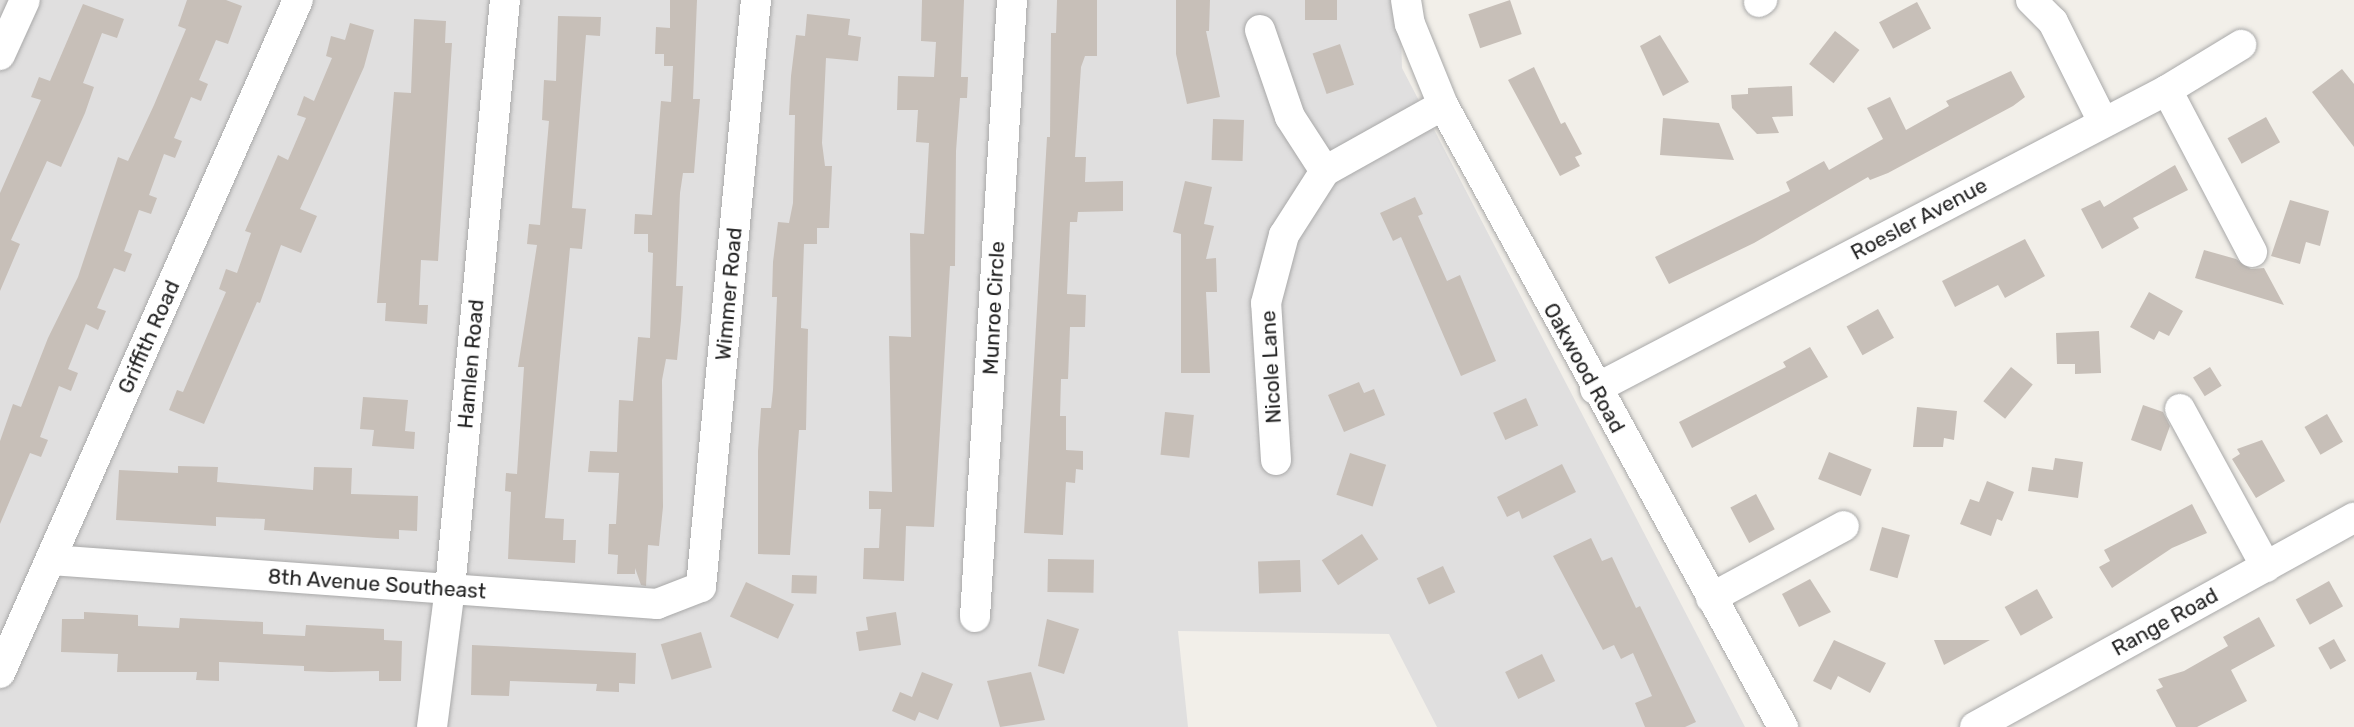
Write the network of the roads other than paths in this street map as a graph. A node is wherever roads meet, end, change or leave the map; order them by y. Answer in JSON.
{"nodes":[{"id":1,"x":25,"y":0,"type":"edge"},
{"id":2,"x":298,"y":0,"type":"edge"},
{"id":3,"x":505,"y":0,"type":"edge"},
{"id":4,"x":756,"y":0,"type":"edge"},
{"id":5,"x":1012,"y":0,"type":"edge"},
{"id":6,"x":1406,"y":0,"type":"edge"},
{"id":7,"x":2031,"y":0,"type":"edge"},
{"id":8,"x":1260,"y":30,"type":"dead end"},
{"id":9,"x":2241,"y":45,"type":"dead end"},
{"id":10,"x":0,"y":55,"type":"edge"},
{"id":11,"x":2167,"y":90,"type":"junction"},
{"id":12,"x":1443,"y":105,"type":"junction"},
{"id":13,"x":2103,"y":122,"type":"junction"},
{"id":14,"x":1325,"y":172,"type":"junction"},
{"id":15,"x":2252,"y":252,"type":"dead end"},
{"id":16,"x":1595,"y":389,"type":"junction"},
{"id":17,"x":2180,"y":409,"type":"dead end"},
{"id":18,"x":1276,"y":460,"type":"dead end"},
{"id":19,"x":2354,"y":518,"type":"edge"},
{"id":20,"x":1844,"y":526,"type":"dead end"},
{"id":21,"x":51,"y":560,"type":"junction"},
{"id":22,"x":2266,"y":566,"type":"junction"},
{"id":23,"x":701,"y":587,"type":"joint"},
{"id":24,"x":450,"y":589,"type":"junction"},
{"id":25,"x":1711,"y":598,"type":"junction"},
{"id":26,"x":975,"y":617,"type":"dead end"},
{"id":27,"x":0,"y":673,"type":"edge"},
{"id":28,"x":432,"y":727,"type":"edge"},
{"id":29,"x":1783,"y":727,"type":"edge"},
{"id":30,"x":1975,"y":727,"type":"edge"}],
"edges":[{"from":1,"to":10,"type":"street"},
{"from":2,"to":21,"type":"street","name":"Griffith Road"},
{"from":3,"to":24,"type":"street","name":"Hamlen Road"},
{"from":4,"to":23,"type":"street","name":"Wimmer Road"},
{"from":5,"to":26,"type":"street","name":"Munroe Circle"},
{"from":6,"to":12,"type":"street","name":"Oakwood Road"},
{"from":7,"to":13,"type":"street"},
{"from":8,"to":14,"type":"street"},
{"from":9,"to":11,"type":"street","name":"Roesler Avenue"},
{"from":11,"to":13,"type":"street","name":"Roesler Avenue"},
{"from":11,"to":15,"type":"street"},
{"from":12,"to":14,"type":"street","name":"Nicole Lane"},
{"from":12,"to":16,"type":"street","name":"Oakwood Road"},
{"from":13,"to":16,"type":"street","name":"Roesler Avenue"},
{"from":14,"to":18,"type":"street","name":"Nicole Lane"},
{"from":16,"to":25,"type":"street","name":"Oakwood Road"},
{"from":17,"to":22,"type":"street"},
{"from":19,"to":22,"type":"street","name":"Range Road"},
{"from":20,"to":25,"type":"street"},
{"from":21,"to":24,"type":"street","name":"8th Avenue Southeast"},
{"from":21,"to":27,"type":"street","name":"Griffith Road"},
{"from":22,"to":30,"type":"street","name":"Range Road"},
{"from":23,"to":24,"type":"street","name":"8th Avenue Southeast"},
{"from":24,"to":28,"type":"street","name":"Hamlen Road"},
{"from":25,"to":29,"type":"street","name":"Oakwood Road"}]}
